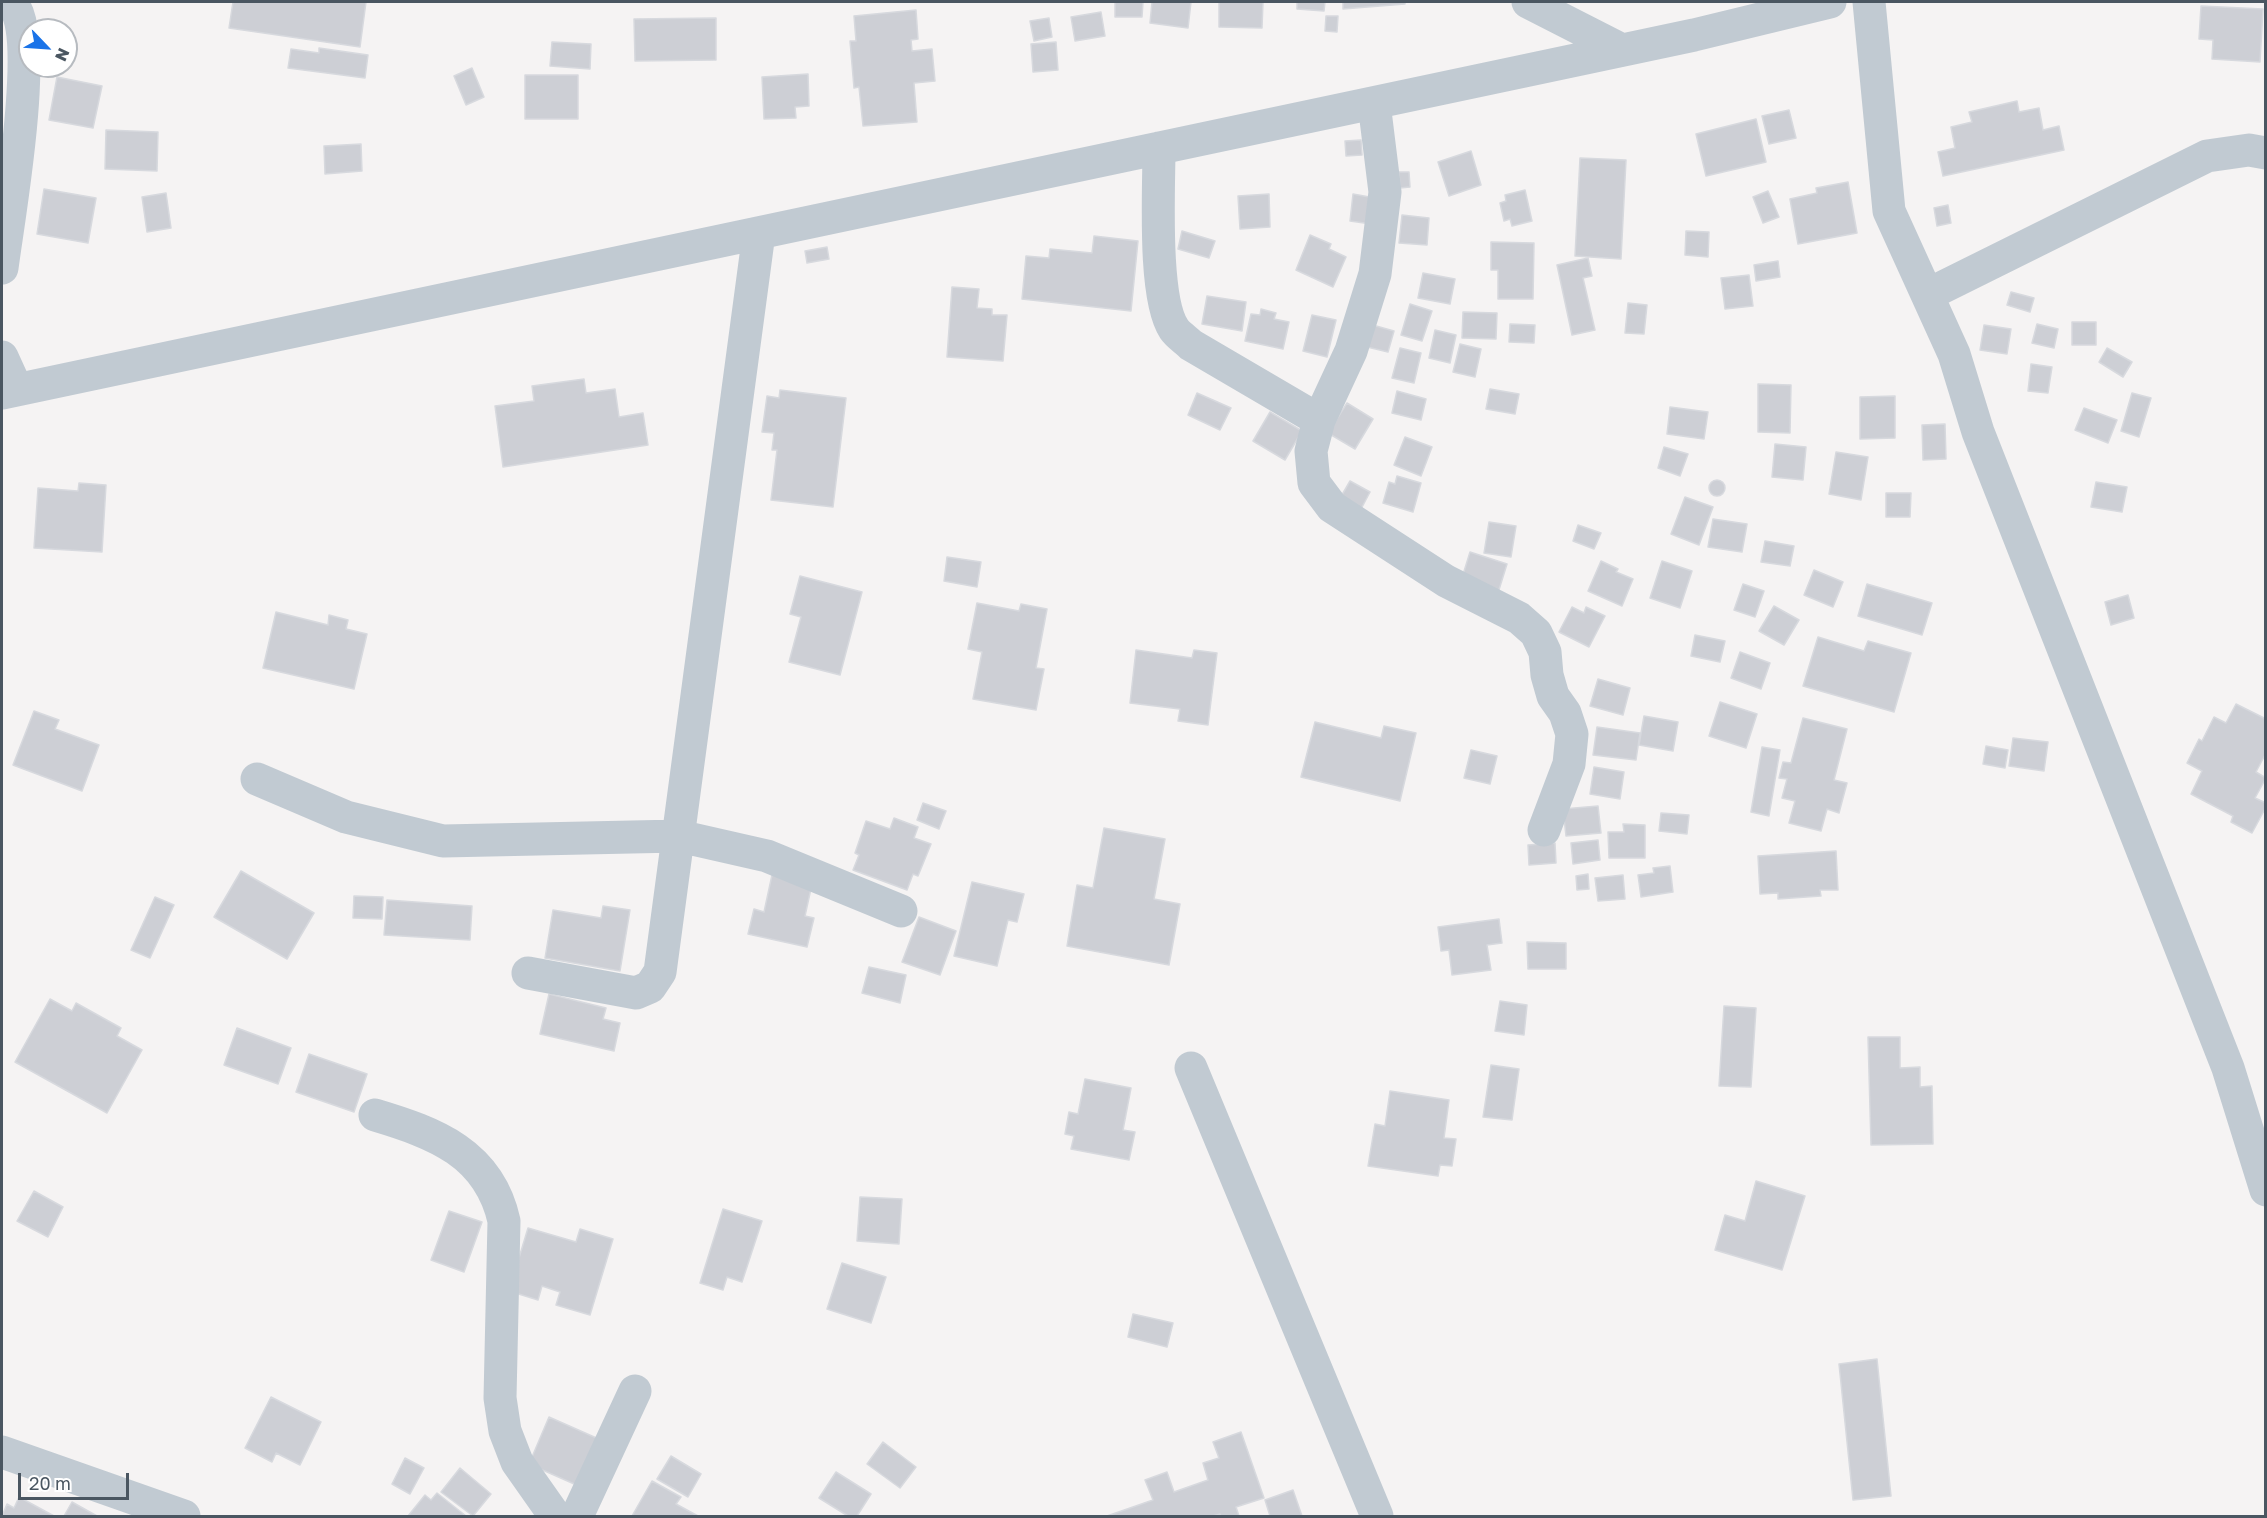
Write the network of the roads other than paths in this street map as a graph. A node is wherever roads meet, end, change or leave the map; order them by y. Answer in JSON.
{"nodes":[{"id":1,"x":11,"y":2,"type":"edge"},
{"id":2,"x":1528,"y":2,"type":"edge"},
{"id":3,"x":1830,"y":2,"type":"edge"},
{"id":4,"x":1869,"y":2,"type":"edge"},
{"id":5,"x":1622,"y":50,"type":"junction"},
{"id":6,"x":1374,"y":103,"type":"junction"},
{"id":7,"x":1159,"y":148,"type":"junction"},
{"id":8,"x":2265,"y":153,"type":"edge"},
{"id":9,"x":759,"y":233,"type":"junction"},
{"id":10,"x":2,"y":268,"type":"edge"},
{"id":11,"x":1929,"y":294,"type":"junction"},
{"id":12,"x":2,"y":357,"type":"edge"},
{"id":13,"x":9,"y":391,"type":"edge"},
{"id":14,"x":1319,"y":420,"type":"junction"},
{"id":15,"x":257,"y":779,"type":"dead end"},
{"id":16,"x":1544,"y":830,"type":"dead end"},
{"id":17,"x":680,"y":836,"type":"junction"},
{"id":18,"x":901,"y":911,"type":"dead end"},
{"id":19,"x":528,"y":974,"type":"dead end"},
{"id":20,"x":1191,"y":1068,"type":"dead end"},
{"id":21,"x":375,"y":1115,"type":"dead end"},
{"id":22,"x":2265,"y":1190,"type":"edge"},
{"id":23,"x":635,"y":1391,"type":"dead end"},
{"id":24,"x":2,"y":1452,"type":"edge"},
{"id":25,"x":184,"y":1516,"type":"edge"},
{"id":26,"x":555,"y":1516,"type":"edge"},
{"id":27,"x":576,"y":1516,"type":"edge"},
{"id":28,"x":1377,"y":1516,"type":"edge"}],
"edges":[{"from":1,"to":10,"type":"street"},
{"from":2,"to":5,"type":"street"},
{"from":3,"to":5,"type":"street"},
{"from":4,"to":11,"type":"street"},
{"from":5,"to":6,"type":"street"},
{"from":6,"to":7,"type":"street"},
{"from":6,"to":14,"type":"street"},
{"from":7,"to":9,"type":"street"},
{"from":7,"to":14,"type":"street"},
{"from":8,"to":11,"type":"street"},
{"from":9,"to":13,"type":"street"},
{"from":9,"to":17,"type":"street"},
{"from":11,"to":22,"type":"street"},
{"from":12,"to":13,"type":"street"},
{"from":14,"to":16,"type":"street"},
{"from":15,"to":17,"type":"street"},
{"from":17,"to":18,"type":"street"},
{"from":17,"to":19,"type":"street"},
{"from":20,"to":28,"type":"street"},
{"from":21,"to":26,"type":"street"},
{"from":23,"to":27,"type":"street"},
{"from":24,"to":25,"type":"street"}]}
